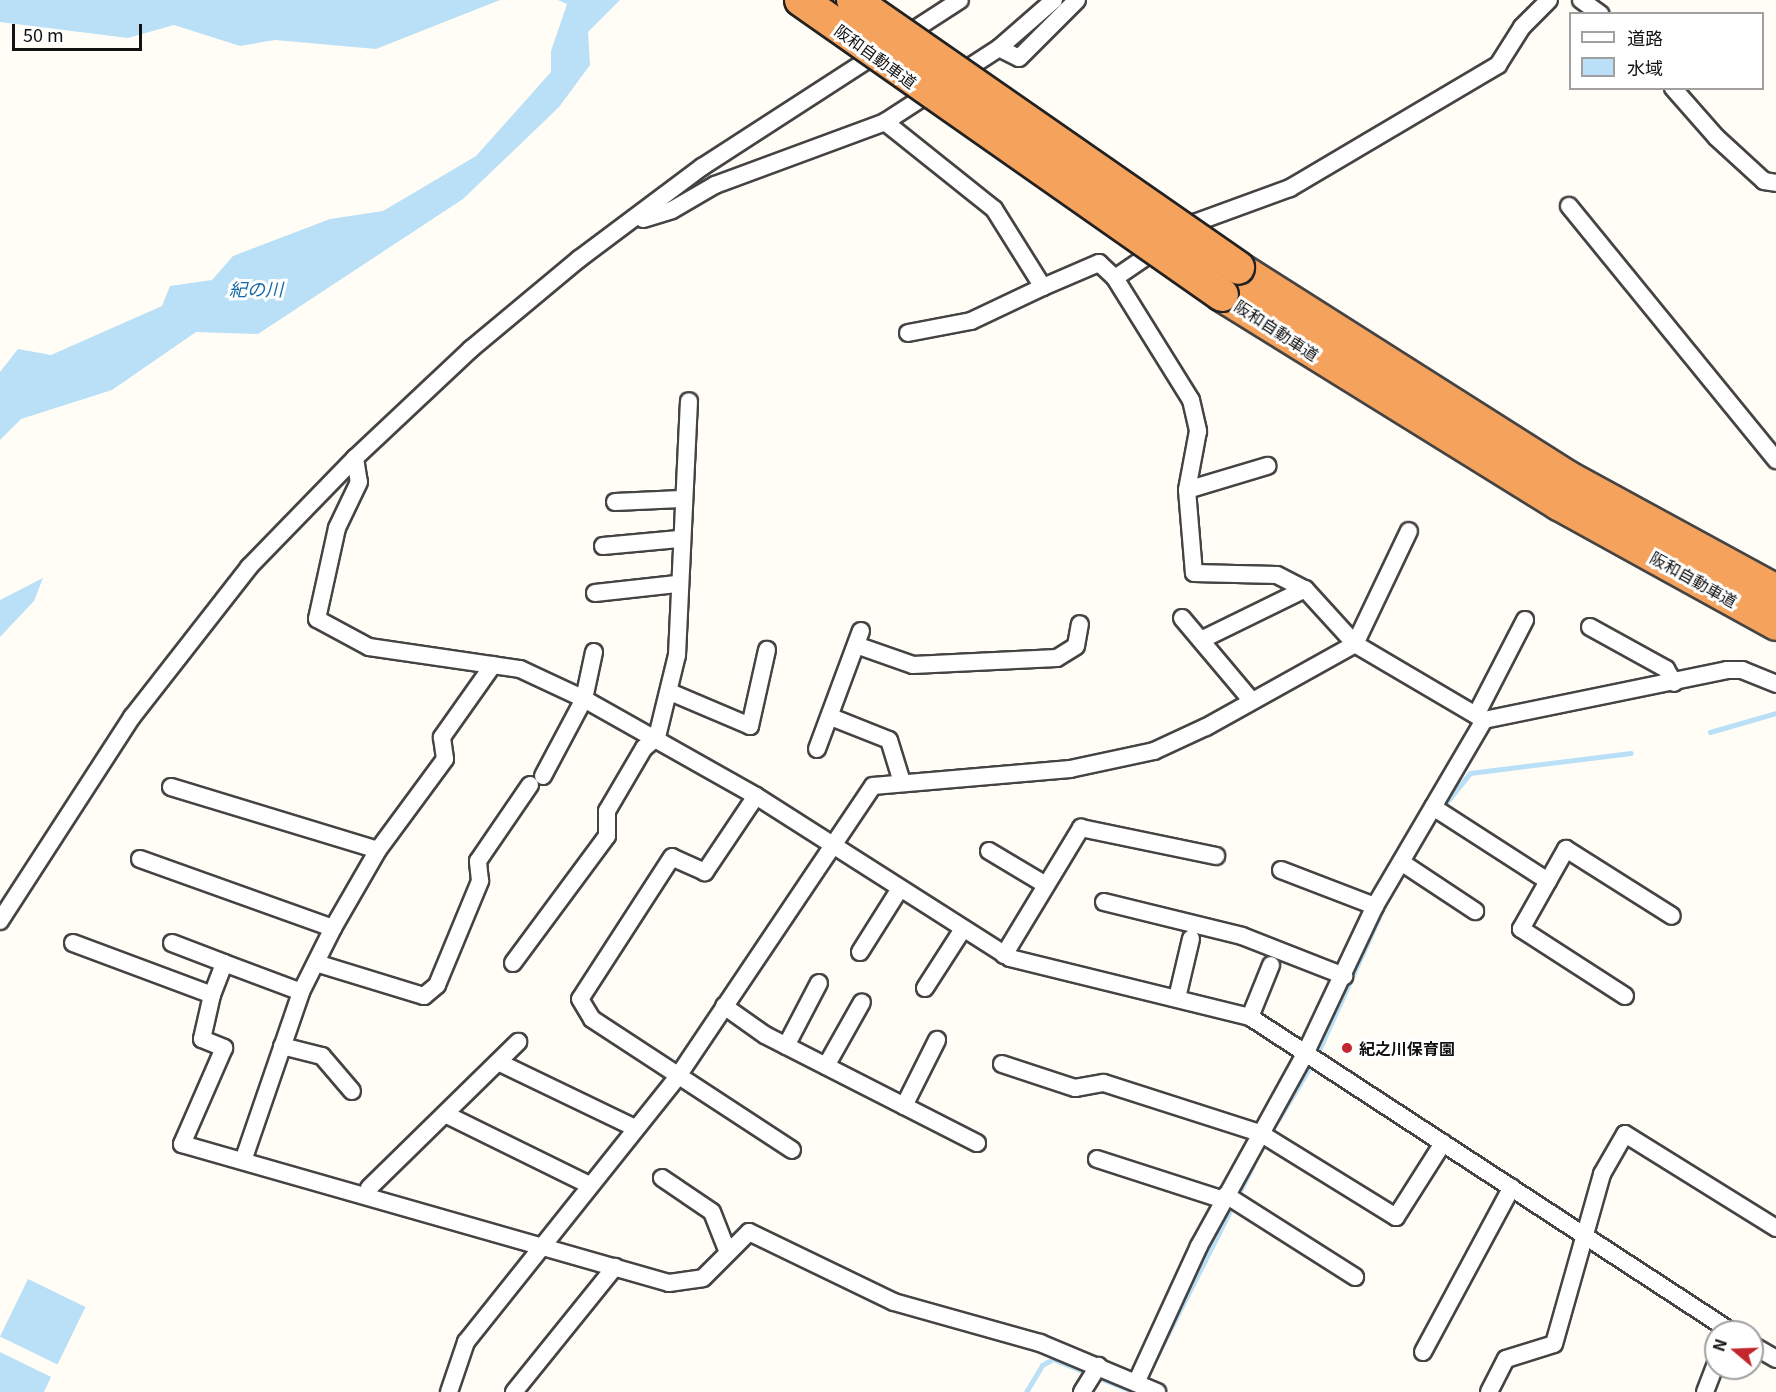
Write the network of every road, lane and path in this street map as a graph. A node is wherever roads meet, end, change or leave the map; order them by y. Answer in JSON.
{"nodes":[{"id":1,"x":801,"y":0,"type":"edge"},
{"id":2,"x":853,"y":0,"type":"edge"},
{"id":3,"x":960,"y":0,"type":"edge"},
{"id":4,"x":1054,"y":0,"type":"edge"},
{"id":5,"x":1077,"y":0,"type":"edge"},
{"id":6,"x":1549,"y":0,"type":"edge"},
{"id":7,"x":1581,"y":0,"type":"edge"},
{"id":8,"x":1597,"y":12,"type":"edge"},
{"id":9,"x":999,"y":48,"type":"junction"},
{"id":10,"x":1675,"y":90,"type":"edge"},
{"id":11,"x":885,"y":122,"type":"junction"},
{"id":12,"x":1776,"y":183,"type":"edge"},
{"id":13,"x":1569,"y":206,"type":"dead end"},
{"id":14,"x":633,"y":222,"type":"junction"},
{"id":15,"x":1115,"y":278,"type":"junction"},
{"id":16,"x":1043,"y":286,"type":"junction"},
{"id":17,"x":909,"y":333,"type":"dead end"},
{"id":18,"x":689,"y":401,"type":"dead end"},
{"id":19,"x":355,"y":458,"type":"junction"},
{"id":20,"x":1776,"y":460,"type":"edge"},
{"id":21,"x":1267,"y":465,"type":"dead end"},
{"id":22,"x":1187,"y":490,"type":"junction"},
{"id":23,"x":1564,"y":491,"type":"junction"},
{"id":24,"x":681,"y":499,"type":"junction"},
{"id":25,"x":615,"y":502,"type":"dead end"},
{"id":26,"x":1409,"y":531,"type":"dead end"},
{"id":27,"x":679,"y":539,"type":"junction"},
{"id":28,"x":603,"y":546,"type":"dead end"},
{"id":29,"x":677,"y":584,"type":"junction"},
{"id":30,"x":1305,"y":589,"type":"junction"},
{"id":31,"x":1776,"y":591,"type":"edge"},
{"id":32,"x":595,"y":593,"type":"dead end"},
{"id":33,"x":1182,"y":618,"type":"dead end"},
{"id":34,"x":1525,"y":620,"type":"dead end"},
{"id":35,"x":1080,"y":624,"type":"dead end"},
{"id":36,"x":1776,"y":624,"type":"edge"},
{"id":37,"x":1590,"y":627,"type":"dead end"},
{"id":38,"x":1201,"y":640,"type":"junction"},
{"id":39,"x":1354,"y":644,"type":"junction"},
{"id":40,"x":767,"y":650,"type":"dead end"},
{"id":41,"x":594,"y":652,"type":"dead end"},
{"id":42,"x":493,"y":665,"type":"junction"},
{"id":43,"x":1674,"y":683,"type":"junction"},
{"id":44,"x":1776,"y":684,"type":"edge"},
{"id":45,"x":670,"y":692,"type":"junction"},
{"id":46,"x":584,"y":699,"type":"junction"},
{"id":47,"x":1251,"y":700,"type":"junction"},
{"id":48,"x":831,"y":717,"type":"junction"},
{"id":49,"x":1480,"y":718,"type":"junction"},
{"id":50,"x":657,"y":737,"type":"junction"},
{"id":51,"x":817,"y":749,"type":"dead end"},
{"id":52,"x":901,"y":779,"type":"junction"},
{"id":53,"x":171,"y":787,"type":"dead end"},
{"id":54,"x":756,"y":796,"type":"junction"},
{"id":55,"x":1437,"y":810,"type":"junction"},
{"id":56,"x":831,"y":846,"type":"junction"},
{"id":57,"x":378,"y":850,"type":"junction"},
{"id":58,"x":988,"y":851,"type":"dead end"},
{"id":59,"x":1216,"y":856,"type":"dead end"},
{"id":60,"x":140,"y":859,"type":"dead end"},
{"id":61,"x":1405,"y":864,"type":"junction"},
{"id":62,"x":1281,"y":870,"type":"dead end"},
{"id":63,"x":1548,"y":881,"type":"junction"},
{"id":64,"x":1046,"y":885,"type":"junction"},
{"id":65,"x":899,"y":890,"type":"junction"},
{"id":66,"x":1104,"y":902,"type":"dead end"},
{"id":67,"x":1375,"y":906,"type":"junction"},
{"id":68,"x":1475,"y":911,"type":"dead end"},
{"id":69,"x":1672,"y":916,"type":"dead end"},
{"id":70,"x":0,"y":921,"type":"edge"},
{"id":71,"x":333,"y":928,"type":"junction"},
{"id":72,"x":963,"y":929,"type":"junction"},
{"id":73,"x":1191,"y":939,"type":"dead end"},
{"id":74,"x":172,"y":943,"type":"dead end"},
{"id":75,"x":73,"y":944,"type":"dead end"},
{"id":76,"x":860,"y":952,"type":"dead end"},
{"id":77,"x":1004,"y":955,"type":"junction"},
{"id":78,"x":224,"y":963,"type":"junction"},
{"id":79,"x":316,"y":963,"type":"junction"},
{"id":80,"x":513,"y":963,"type":"dead end"},
{"id":81,"x":1271,"y":965,"type":"dead end"},
{"id":82,"x":1344,"y":976,"type":"junction"},
{"id":83,"x":819,"y":983,"type":"dead end"},
{"id":84,"x":925,"y":988,"type":"dead end"},
{"id":85,"x":301,"y":992,"type":"junction"},
{"id":86,"x":212,"y":995,"type":"junction"},
{"id":87,"x":1625,"y":996,"type":"dead end"},
{"id":88,"x":1177,"y":998,"type":"junction"},
{"id":89,"x":862,"y":1002,"type":"dead end"},
{"id":90,"x":724,"y":1006,"type":"junction"},
{"id":91,"x":1250,"y":1017,"type":"junction"},
{"id":92,"x":937,"y":1040,"type":"dead end"},
{"id":93,"x":518,"y":1042,"type":"dead end"},
{"id":94,"x":282,"y":1046,"type":"junction"},
{"id":95,"x":786,"y":1046,"type":"junction"},
{"id":96,"x":1305,"y":1054,"type":"junction"},
{"id":97,"x":498,"y":1062,"type":"junction"},
{"id":98,"x":1002,"y":1064,"type":"dead end"},
{"id":99,"x":826,"y":1066,"type":"junction"},
{"id":100,"x":678,"y":1076,"type":"junction"},
{"id":101,"x":352,"y":1091,"type":"dead end"},
{"id":102,"x":904,"y":1106,"type":"junction"},
{"id":103,"x":445,"y":1114,"type":"junction"},
{"id":104,"x":634,"y":1128,"type":"junction"},
{"id":105,"x":1266,"y":1136,"type":"junction"},
{"id":106,"x":977,"y":1143,"type":"dead end"},
{"id":107,"x":1443,"y":1143,"type":"junction"},
{"id":108,"x":792,"y":1150,"type":"dead end"},
{"id":109,"x":244,"y":1158,"type":"junction"},
{"id":110,"x":1097,"y":1159,"type":"dead end"},
{"id":111,"x":662,"y":1178,"type":"dead end"},
{"id":112,"x":587,"y":1184,"type":"junction"},
{"id":113,"x":1512,"y":1187,"type":"junction"},
{"id":114,"x":369,"y":1188,"type":"dead end"},
{"id":115,"x":1230,"y":1199,"type":"junction"},
{"id":116,"x":1776,"y":1228,"type":"edge"},
{"id":117,"x":1587,"y":1236,"type":"junction"},
{"id":118,"x":540,"y":1245,"type":"junction"},
{"id":119,"x":727,"y":1250,"type":"junction"},
{"id":120,"x":615,"y":1267,"type":"junction"},
{"id":121,"x":1355,"y":1277,"type":"dead end"},
{"id":122,"x":1713,"y":1320,"type":"edge"},
{"id":123,"x":1423,"y":1352,"type":"dead end"},
{"id":124,"x":1091,"y":1377,"type":"edge"},
{"id":125,"x":1145,"y":1388,"type":"edge"},
{"id":126,"x":449,"y":1392,"type":"edge"},
{"id":127,"x":514,"y":1392,"type":"edge"},
{"id":128,"x":1489,"y":1392,"type":"edge"}],
"edges":[{"from":1,"to":23,"type":"highway","name":"阪和自動車道","bridge":true},
{"from":2,"to":23,"type":"highway","name":"阪和自動車道","bridge":true},
{"from":3,"to":14,"type":"street"},
{"from":4,"to":9,"type":"street"},
{"from":5,"to":9,"type":"street"},
{"from":6,"to":15,"type":"street"},
{"from":7,"to":8,"type":"street"},
{"from":9,"to":11,"type":"street"},
{"from":10,"to":12,"type":"street"},
{"from":11,"to":14,"type":"street"},
{"from":11,"to":16,"type":"street"},
{"from":13,"to":20,"type":"street"},
{"from":14,"to":19,"type":"street"},
{"from":15,"to":16,"type":"street"},
{"from":15,"to":22,"type":"street"},
{"from":16,"to":17,"type":"street"},
{"from":18,"to":24,"type":"street"},
{"from":19,"to":42,"type":"street"},
{"from":19,"to":70,"type":"street"},
{"from":21,"to":22,"type":"street"},
{"from":22,"to":30,"type":"street"},
{"from":23,"to":31,"type":"highway","name":"阪和自動車道"},
{"from":23,"to":36,"type":"highway","name":"阪和自動車道"},
{"from":24,"to":25,"type":"street"},
{"from":24,"to":27,"type":"street"},
{"from":26,"to":39,"type":"street"},
{"from":27,"to":28,"type":"street"},
{"from":27,"to":29,"type":"street"},
{"from":29,"to":32,"type":"street"},
{"from":29,"to":45,"type":"street"},
{"from":30,"to":38,"type":"street"},
{"from":30,"to":39,"type":"street"},
{"from":33,"to":38,"type":"street"},
{"from":34,"to":49,"type":"street"},
{"from":35,"to":48,"type":"street"},
{"from":37,"to":43,"type":"street"},
{"from":38,"to":47,"type":"street"},
{"from":39,"to":47,"type":"street"},
{"from":39,"to":49,"type":"street"},
{"from":40,"to":45,"type":"street"},
{"from":41,"to":46,"type":"street"},
{"from":42,"to":46,"type":"street"},
{"from":42,"to":57,"type":"street"},
{"from":43,"to":44,"type":"street"},
{"from":43,"to":49,"type":"street"},
{"from":45,"to":50,"type":"street"},
{"from":46,"to":50,"type":"street"},
{"from":46,"to":79,"type":"street"},
{"from":47,"to":52,"type":"street"},
{"from":48,"to":51,"type":"street"},
{"from":48,"to":52,"type":"street"},
{"from":49,"to":55,"type":"street"},
{"from":50,"to":54,"type":"street"},
{"from":50,"to":80,"type":"street"},
{"from":52,"to":56,"type":"street"},
{"from":53,"to":57,"type":"street"},
{"from":54,"to":56,"type":"street"},
{"from":54,"to":100,"type":"street"},
{"from":55,"to":61,"type":"street"},
{"from":55,"to":63,"type":"street"},
{"from":56,"to":65,"type":"street"},
{"from":56,"to":90,"type":"street"},
{"from":57,"to":71,"type":"street"},
{"from":58,"to":64,"type":"street"},
{"from":59,"to":64,"type":"street"},
{"from":60,"to":71,"type":"street"},
{"from":61,"to":67,"type":"street"},
{"from":61,"to":68,"type":"street"},
{"from":62,"to":67,"type":"street"},
{"from":63,"to":69,"type":"street"},
{"from":63,"to":87,"type":"street"},
{"from":64,"to":77,"type":"street"},
{"from":65,"to":72,"type":"street"},
{"from":65,"to":76,"type":"street"},
{"from":66,"to":82,"type":"street"},
{"from":67,"to":82,"type":"street"},
{"from":71,"to":79,"type":"street"},
{"from":72,"to":77,"type":"street"},
{"from":72,"to":84,"type":"street"},
{"from":73,"to":88,"type":"street"},
{"from":74,"to":78,"type":"street"},
{"from":75,"to":86,"type":"street"},
{"from":77,"to":88,"type":"street"},
{"from":78,"to":85,"type":"street"},
{"from":78,"to":86,"type":"street"},
{"from":79,"to":85,"type":"street"},
{"from":81,"to":91,"type":"street"},
{"from":82,"to":96,"type":"street"},
{"from":83,"to":95,"type":"street"},
{"from":85,"to":94,"type":"street"},
{"from":86,"to":109,"type":"street"},
{"from":88,"to":91,"type":"street"},
{"from":89,"to":99,"type":"street"},
{"from":90,"to":95,"type":"street"},
{"from":90,"to":100,"type":"street"},
{"from":91,"to":96,"type":"street"},
{"from":92,"to":102,"type":"street"},
{"from":93,"to":97,"type":"street"},
{"from":94,"to":101,"type":"street"},
{"from":94,"to":109,"type":"street"},
{"from":95,"to":99,"type":"street"},
{"from":96,"to":105,"type":"street"},
{"from":96,"to":107,"type":"street"},
{"from":97,"to":103,"type":"street"},
{"from":97,"to":104,"type":"street"},
{"from":98,"to":105,"type":"street"},
{"from":99,"to":102,"type":"street"},
{"from":100,"to":104,"type":"street"},
{"from":100,"to":108,"type":"street"},
{"from":102,"to":106,"type":"street"},
{"from":103,"to":112,"type":"street"},
{"from":103,"to":114,"type":"street"},
{"from":104,"to":112,"type":"street"},
{"from":105,"to":107,"type":"street"},
{"from":105,"to":115,"type":"street"},
{"from":107,"to":113,"type":"street"},
{"from":109,"to":118,"type":"street"},
{"from":110,"to":115,"type":"street"},
{"from":111,"to":119,"type":"street"},
{"from":112,"to":118,"type":"street"},
{"from":113,"to":117,"type":"street"},
{"from":113,"to":123,"type":"street"},
{"from":115,"to":121,"type":"street"},
{"from":115,"to":125,"type":"street"},
{"from":116,"to":117,"type":"street"},
{"from":117,"to":122,"type":"street"},
{"from":117,"to":128,"type":"street"},
{"from":118,"to":120,"type":"street"},
{"from":118,"to":126,"type":"street"},
{"from":119,"to":120,"type":"street"},
{"from":119,"to":124,"type":"street"},
{"from":120,"to":127,"type":"street"},
{"from":124,"to":125,"type":"street"}]}
